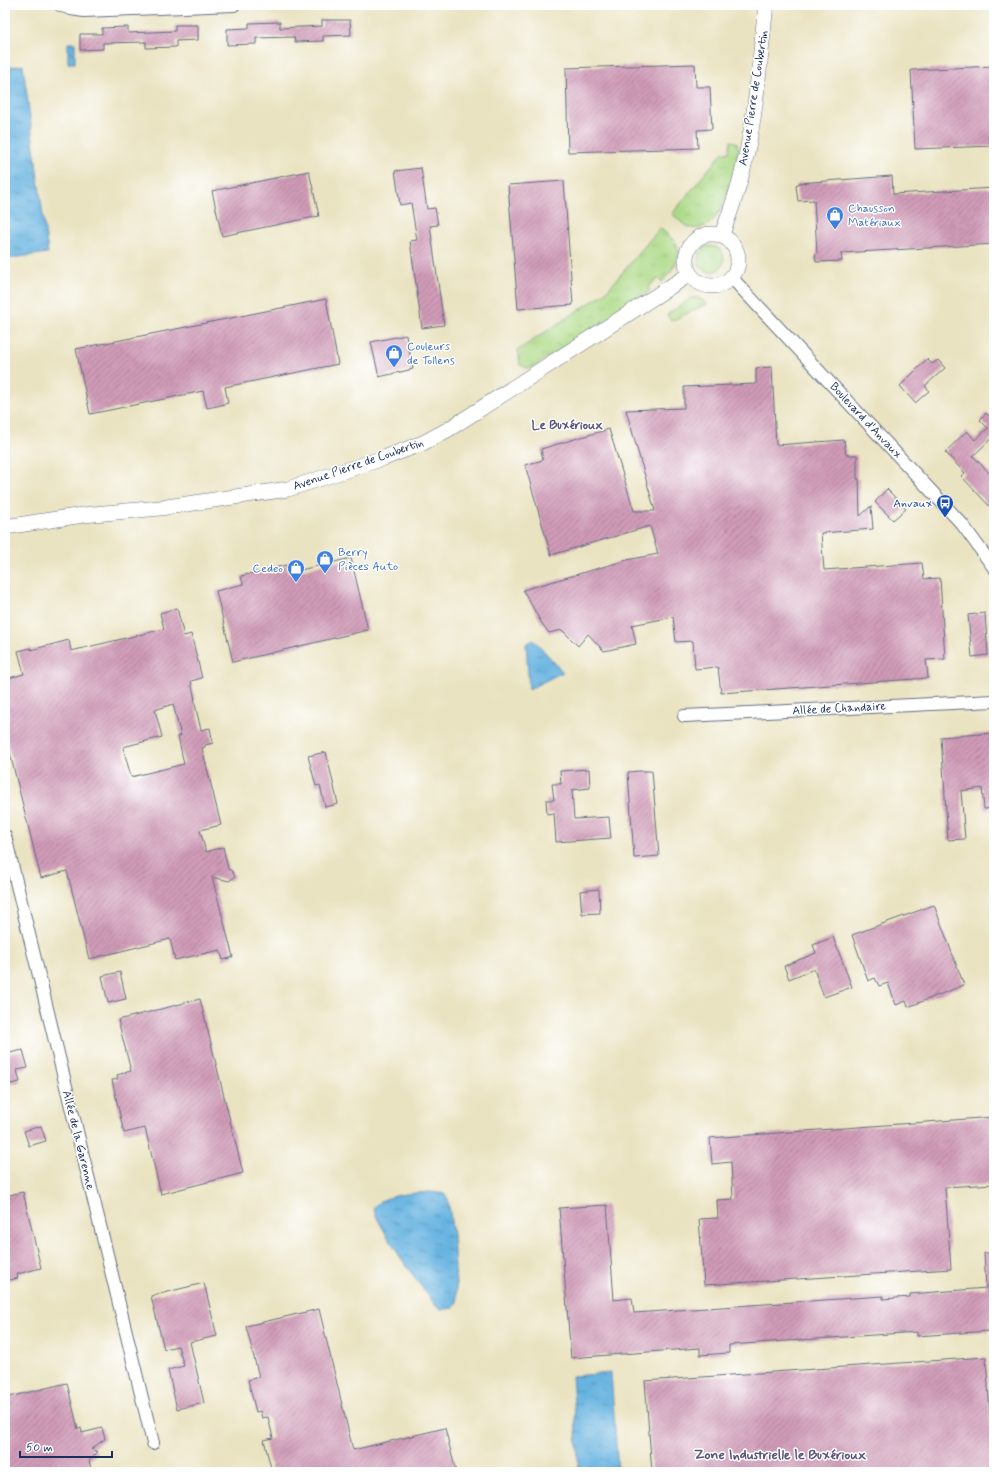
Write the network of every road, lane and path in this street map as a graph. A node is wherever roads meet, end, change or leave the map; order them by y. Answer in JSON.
{"nodes":[{"id":1,"x":60,"y":5,"type":"edge"},
{"id":2,"x":234,"y":5,"type":"edge"},
{"id":3,"x":766,"y":5,"type":"edge"},
{"id":4,"x":205,"y":6,"type":"edge"},
{"id":5,"x":721,"y":236,"type":"junction"},
{"id":6,"x":690,"y":274,"type":"junction"},
{"id":7,"x":732,"y":277,"type":"junction"},
{"id":8,"x":5,"y":527,"type":"edge"},
{"id":9,"x":994,"y":568,"type":"edge"},
{"id":10,"x":994,"y":701,"type":"edge"},
{"id":11,"x":684,"y":716,"type":"dead end"},
{"id":12,"x":5,"y":836,"type":"edge"},
{"id":13,"x":153,"y":1443,"type":"dead end"}],
"edges":[{"from":1,"to":4,"type":"street"},
{"from":2,"to":4,"type":"street"},
{"from":3,"to":5,"type":"street","name":"Avenue Pierre de Coubertin"},
{"from":5,"to":6,"type":"street"},
{"from":5,"to":7,"type":"street"},
{"from":6,"to":7,"type":"street"},
{"from":6,"to":8,"type":"street","name":"Avenue Pierre de Coubertin"},
{"from":7,"to":9,"type":"street","name":"Boulevard d'Anvaux"},
{"from":10,"to":11,"type":"street","name":"Allée de Chandaire"},
{"from":12,"to":13,"type":"street","name":"Allée de la Garenne"}]}
